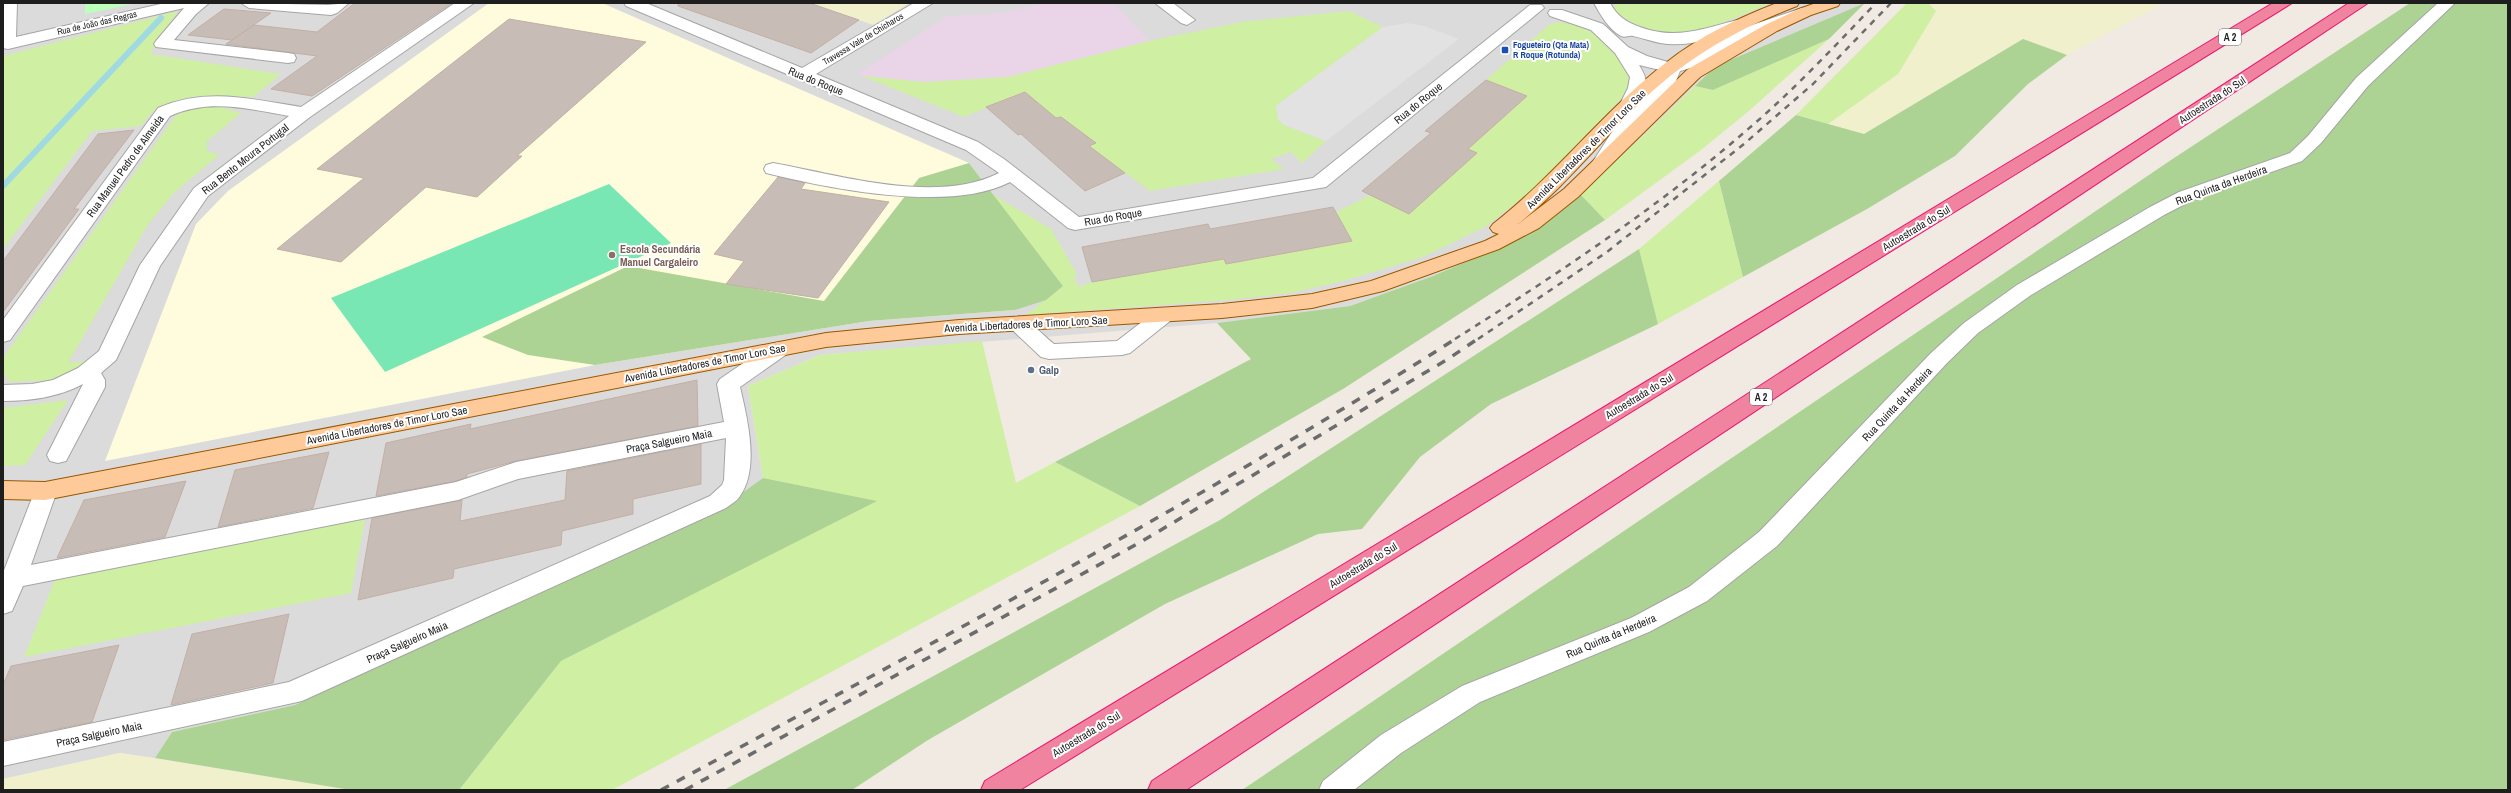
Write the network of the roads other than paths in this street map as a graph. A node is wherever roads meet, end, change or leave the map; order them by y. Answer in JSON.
{"nodes":[{"id":1,"x":9,"y":3,"type":"edge"},
{"id":2,"x":186,"y":3,"type":"edge"},
{"id":3,"x":201,"y":3,"type":"edge"},
{"id":4,"x":249,"y":3,"type":"edge"},
{"id":5,"x":341,"y":3,"type":"edge"},
{"id":6,"x":466,"y":3,"type":"edge"},
{"id":7,"x":632,"y":3,"type":"edge"},
{"id":8,"x":925,"y":3,"type":"edge"},
{"id":9,"x":1162,"y":3,"type":"edge"},
{"id":10,"x":1597,"y":3,"type":"edge"},
{"id":11,"x":1602,"y":3,"type":"edge"},
{"id":12,"x":1832,"y":3,"type":"edge"},
{"id":13,"x":2284,"y":3,"type":"edge"},
{"id":14,"x":2360,"y":3,"type":"edge"},
{"id":15,"x":2447,"y":3,"type":"edge"},
{"id":16,"x":1532,"y":5,"type":"edge"},
{"id":17,"x":1798,"y":7,"type":"edge"},
{"id":18,"x":1556,"y":13,"type":"junction"},
{"id":19,"x":1187,"y":20,"type":"dead end"},
{"id":20,"x":1615,"y":22,"type":"junction"},
{"id":21,"x":1740,"y":24,"type":"junction"},
{"id":22,"x":1622,"y":50,"type":"junction"},
{"id":23,"x":288,"y":58,"type":"dead end"},
{"id":24,"x":1672,"y":66,"type":"junction"},
{"id":25,"x":802,"y":75,"type":"junction"},
{"id":26,"x":1628,"y":106,"type":"junction"},
{"id":27,"x":304,"y":113,"type":"junction"},
{"id":28,"x":1600,"y":164,"type":"junction"},
{"id":29,"x":773,"y":169,"type":"dead end"},
{"id":30,"x":1012,"y":174,"type":"junction"},
{"id":31,"x":1412,"y":274,"type":"junction"},
{"id":32,"x":1163,"y":316,"type":"junction"},
{"id":33,"x":1016,"y":324,"type":"junction"},
{"id":34,"x":3,"y":335,"type":"edge"},
{"id":35,"x":779,"y":349,"type":"junction"},
{"id":36,"x":88,"y":372,"type":"junction"},
{"id":37,"x":3,"y":393,"type":"edge"},
{"id":38,"x":738,"y":428,"type":"junction"},
{"id":39,"x":58,"y":455,"type":"dead end"},
{"id":40,"x":3,"y":490,"type":"edge"},
{"id":41,"x":45,"y":491,"type":"junction"},
{"id":42,"x":13,"y":578,"type":"junction"},
{"id":43,"x":3,"y":604,"type":"edge"},
{"id":44,"x":3,"y":754,"type":"edge"},
{"id":45,"x":995,"y":790,"type":"edge"},
{"id":46,"x":1162,"y":790,"type":"edge"},
{"id":47,"x":1333,"y":790,"type":"edge"}],
"edges":[{"from":1,"to":2,"type":"street","name":"Rua de João das Regras"},
{"from":3,"to":23,"type":"street"},
{"from":4,"to":5,"type":"street"},
{"from":6,"to":27,"type":"street","name":"Rua Bento Moura Portugal"},
{"from":7,"to":25,"type":"street","name":"Rua do Roque"},
{"from":8,"to":25,"type":"street","name":"Travessa Vale de Chícharos"},
{"from":9,"to":19,"type":"street"},
{"from":10,"to":18,"type":"street"},
{"from":11,"to":20,"type":"street"},
{"from":12,"to":17,"type":"main road","name":"Avenida Libertadores de Timor Loro Sae"},
{"from":13,"to":45,"type":"highway","name":"Autoestrada do Sul","number":"A 2"},
{"from":14,"to":46,"type":"highway","name":"Autoestrada do Sul","number":"A 2"},
{"from":15,"to":47,"type":"street","name":"Rua Quinta da Herdeira"},
{"from":16,"to":18,"type":"street"},
{"from":16,"to":30,"type":"street","name":"Rua do Roque"},
{"from":17,"to":21,"type":"main road","name":"Avenida Libertadores de Timor Loro Sae"},
{"from":17,"to":24,"type":"street","name":"Avenida Libertadores de Timor Loro Sae"},
{"from":17,"to":28,"type":"main road","name":"Avenida Libertadores de Timor Loro Sae"},
{"from":18,"to":22,"type":"street"},
{"from":20,"to":21,"type":"street"},
{"from":20,"to":24,"type":"street"},
{"from":21,"to":24,"type":"main road","name":"Avenida Libertadores de Timor Loro Sae"},
{"from":22,"to":24,"type":"street"},
{"from":22,"to":26,"type":"street"},
{"from":24,"to":26,"type":"main road","name":"Avenida Libertadores de Timor Loro Sae"},
{"from":24,"to":28,"type":"street","name":"Avenida Libertadores de Timor Loro Sae"},
{"from":25,"to":30,"type":"street","name":"Rua do Roque"},
{"from":26,"to":31,"type":"main road","name":"Avenida Libertadores de Timor Loro Sae"},
{"from":27,"to":34,"type":"street","name":"Rua Manuel Pedro de Almeida"},
{"from":27,"to":36,"type":"street","name":"Rua Bento Moura Portugal"},
{"from":28,"to":31,"type":"main road","name":"Avenida Libertadores de Timor Loro Sae"},
{"from":29,"to":30,"type":"street"},
{"from":31,"to":32,"type":"main road","name":"Avenida Libertadores de Timor Loro Sae"},
{"from":32,"to":33,"type":"main road","name":"Avenida Libertadores de Timor Loro Sae"},
{"from":32,"to":33,"type":"street"},
{"from":33,"to":35,"type":"main road","name":"Avenida Libertadores de Timor Loro Sae"},
{"from":35,"to":38,"type":"street","name":"Praça Salgueiro Maia"},
{"from":35,"to":41,"type":"main road","name":"Avenida Libertadores de Timor Loro Sae"},
{"from":36,"to":37,"type":"street","name":"Rua Bento Moura Portugal"},
{"from":36,"to":39,"type":"street"},
{"from":38,"to":42,"type":"street","name":"Praça Salgueiro Maia"},
{"from":38,"to":44,"type":"street","name":"Praça Salgueiro Maia"},
{"from":40,"to":41,"type":"main road","name":"Avenida Libertadores de Timor Loro Sae"},
{"from":41,"to":42,"type":"street"},
{"from":42,"to":43,"type":"street"}]}
